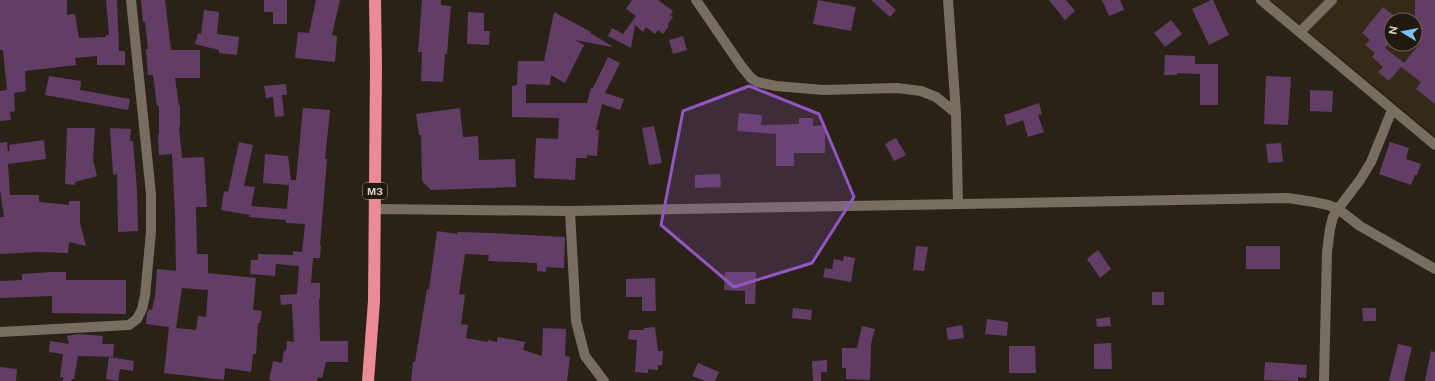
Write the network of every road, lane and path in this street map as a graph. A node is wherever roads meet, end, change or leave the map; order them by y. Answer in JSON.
{"nodes":[{"id":1,"x":130,"y":0,"type":"edge"},
{"id":2,"x":375,"y":0,"type":"edge"},
{"id":3,"x":696,"y":0,"type":"edge"},
{"id":4,"x":948,"y":0,"type":"edge"},
{"id":5,"x":1261,"y":0,"type":"edge"},
{"id":6,"x":1332,"y":0,"type":"edge"},
{"id":7,"x":1300,"y":32,"type":"junction"},
{"id":8,"x":1392,"y":110,"type":"junction"},
{"id":9,"x":956,"y":113,"type":"junction"},
{"id":10,"x":1435,"y":145,"type":"edge"},
{"id":11,"x":958,"y":204,"type":"junction"},
{"id":12,"x":375,"y":209,"type":"junction"},
{"id":13,"x":1338,"y":209,"type":"junction"},
{"id":14,"x":570,"y":211,"type":"junction"},
{"id":15,"x":1435,"y":269,"type":"edge"},
{"id":16,"x":0,"y":332,"type":"edge"},
{"id":17,"x":368,"y":381,"type":"edge"},
{"id":18,"x":604,"y":381,"type":"edge"},
{"id":19,"x":1324,"y":381,"type":"edge"}],
"edges":[{"from":1,"to":16,"type":"street"},
{"from":2,"to":12,"type":"highway","number":"M3"},
{"from":3,"to":9,"type":"street"},
{"from":4,"to":9,"type":"street"},
{"from":5,"to":7,"type":"street"},
{"from":6,"to":7,"type":"street"},
{"from":7,"to":8,"type":"street"},
{"from":8,"to":10,"type":"street"},
{"from":8,"to":13,"type":"street"},
{"from":9,"to":11,"type":"street"},
{"from":11,"to":13,"type":"street"},
{"from":11,"to":14,"type":"street"},
{"from":12,"to":14,"type":"street"},
{"from":12,"to":17,"type":"highway","number":"M3"},
{"from":13,"to":15,"type":"street"},
{"from":13,"to":19,"type":"street"},
{"from":14,"to":18,"type":"street"}]}
